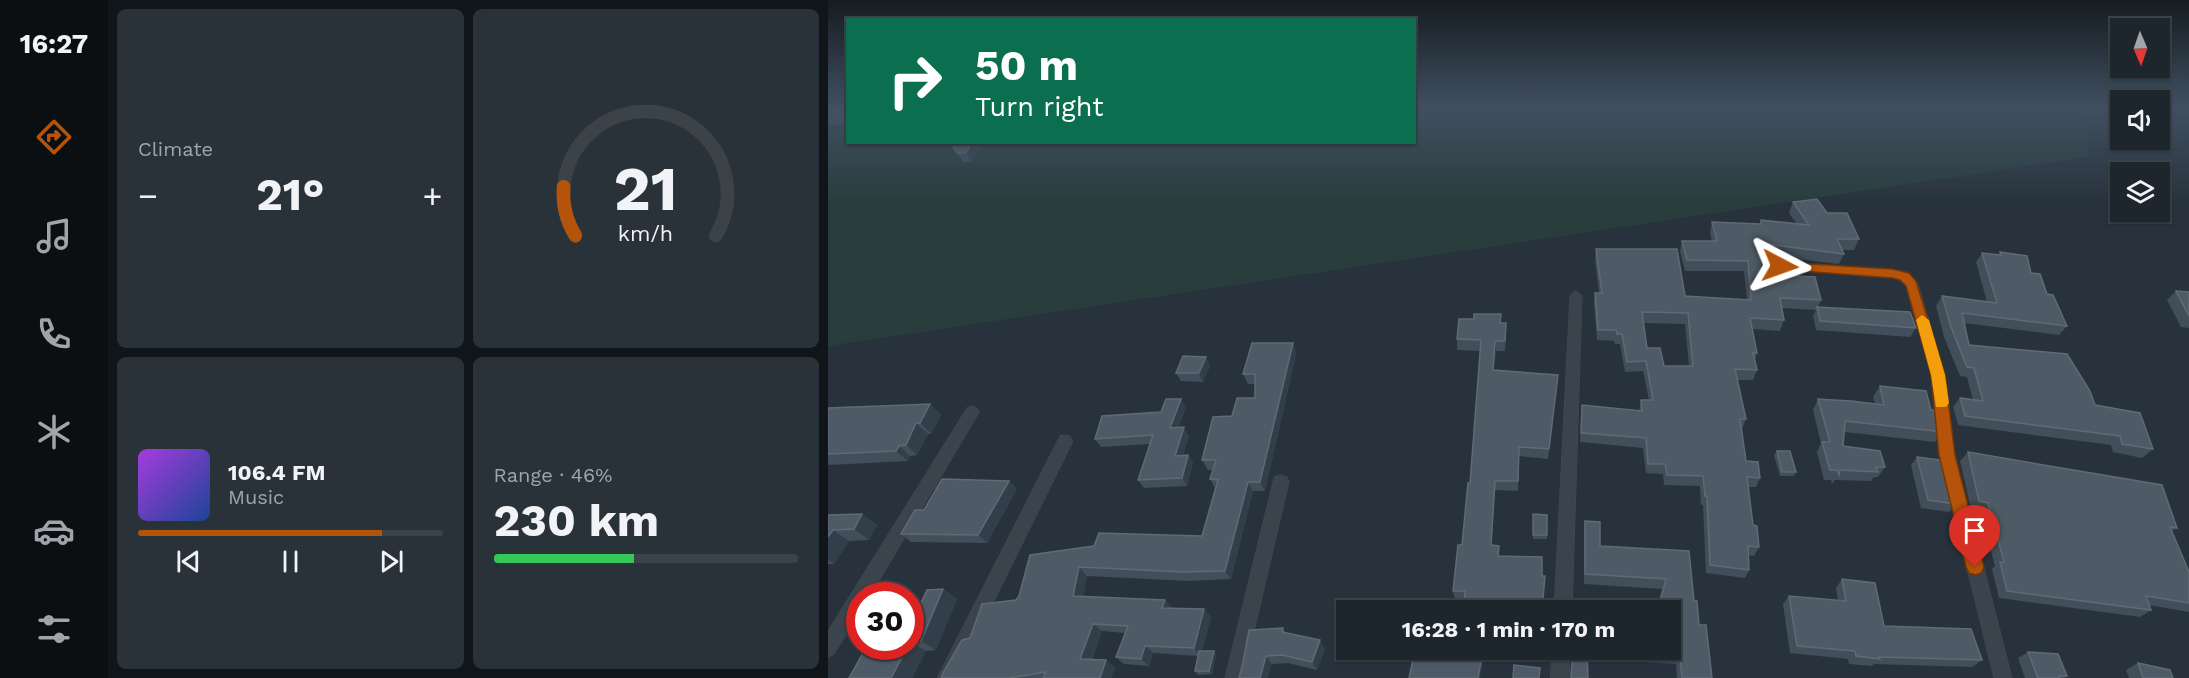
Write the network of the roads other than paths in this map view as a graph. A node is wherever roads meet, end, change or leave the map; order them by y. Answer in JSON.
{"nodes":[{"id":1,"x":1780,"y":266,"type":"dead end"},
{"id":2,"x":1576,"y":296,"type":"dead end"},
{"id":3,"x":972,"y":412,"type":"dead end"},
{"id":4,"x":1065,"y":441,"type":"dead end"},
{"id":5,"x":1281,"y":482,"type":"dead end"},
{"id":6,"x":869,"y":582,"type":"edge"},
{"id":7,"x":1563,"y":600,"type":"edge"},
{"id":8,"x":846,"y":619,"type":"edge"},
{"id":9,"x":828,"y":648,"type":"edge"},
{"id":10,"x":1561,"y":660,"type":"edge"},
{"id":11,"x":946,"y":678,"type":"edge"},
{"id":12,"x":1234,"y":678,"type":"edge"},
{"id":13,"x":1560,"y":678,"type":"edge"},
{"id":14,"x":2003,"y":678,"type":"edge"}],
"edges":[{"from":1,"to":14,"type":"street"},
{"from":2,"to":7,"type":"street"},
{"from":3,"to":6,"type":"street"},
{"from":4,"to":11,"type":"street"},
{"from":5,"to":12,"type":"street"},
{"from":8,"to":9,"type":"street"},
{"from":10,"to":13,"type":"street"}]}
